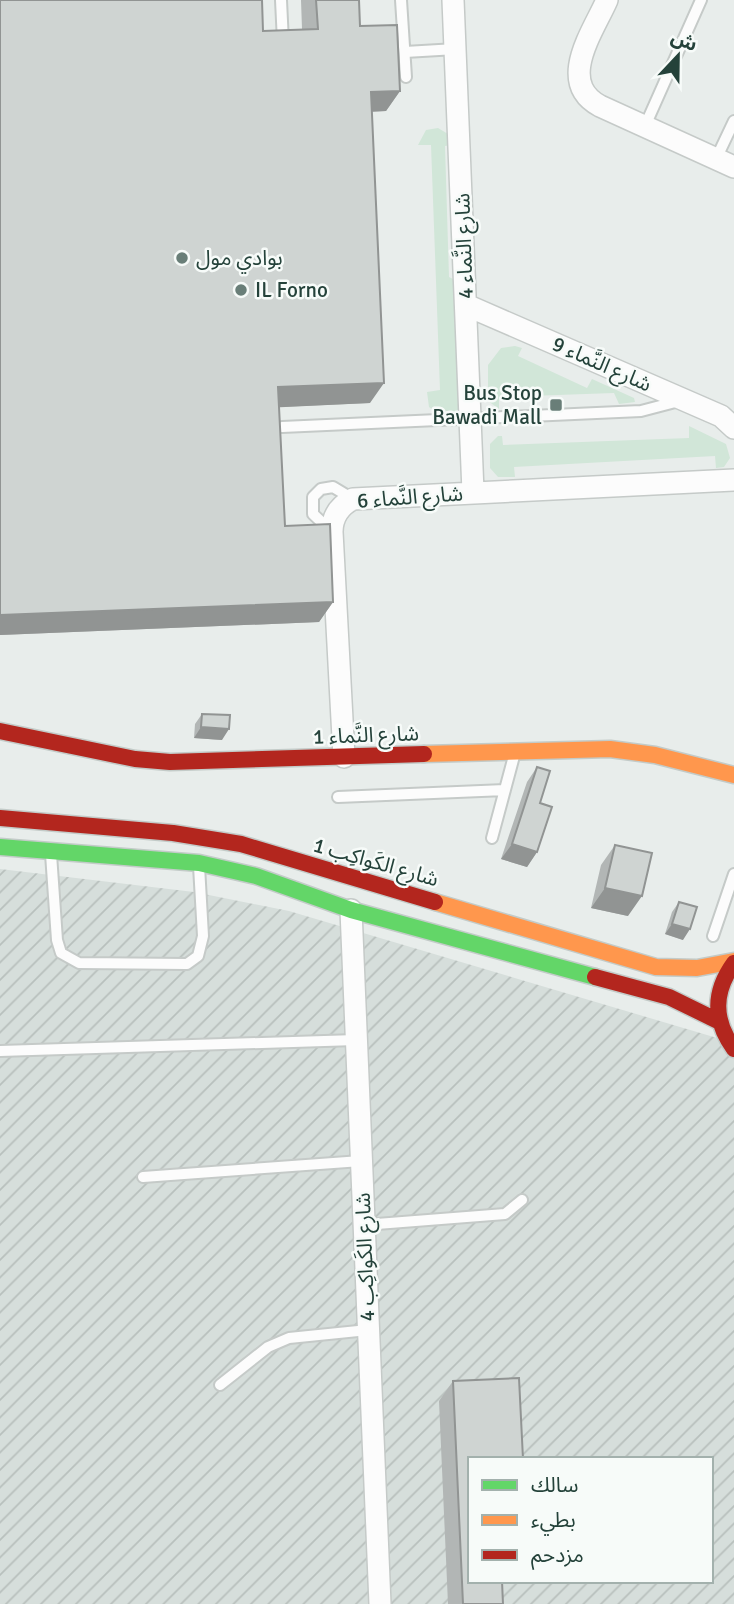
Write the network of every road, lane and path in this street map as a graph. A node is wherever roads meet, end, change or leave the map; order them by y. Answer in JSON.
{"nodes":[{"id":1,"x":281,"y":0,"type":"edge"},
{"id":2,"x":401,"y":0,"type":"edge"},
{"id":3,"x":453,"y":0,"type":"edge"},
{"id":4,"x":607,"y":0,"type":"edge"},
{"id":5,"x":701,"y":0,"type":"edge"},
{"id":6,"x":283,"y":42,"type":"edge"},
{"id":7,"x":456,"y":49,"type":"junction"},
{"id":8,"x":405,"y":52,"type":"junction"},
{"id":9,"x":406,"y":77,"type":"dead end"},
{"id":10,"x":734,"y":121,"type":"edge"},
{"id":11,"x":645,"y":126,"type":"junction"},
{"id":12,"x":725,"y":163,"type":"edge"},
{"id":13,"x":467,"y":304,"type":"junction"},
{"id":14,"x":684,"y":400,"type":"junction"},
{"id":15,"x":470,"y":421,"type":"junction"},
{"id":16,"x":282,"y":428,"type":"edge"},
{"id":17,"x":734,"y":428,"type":"edge"},
{"id":18,"x":734,"y":480,"type":"edge"},
{"id":19,"x":473,"y":492,"type":"junction"},
{"id":20,"x":0,"y":731,"type":"edge"},
{"id":21,"x":516,"y":750,"type":"junction"},
{"id":22,"x":344,"y":757,"type":"junction"},
{"id":23,"x":734,"y":775,"type":"edge"},
{"id":24,"x":505,"y":790,"type":"junction"},
{"id":25,"x":338,"y":797,"type":"dead end"},
{"id":26,"x":0,"y":818,"type":"edge"},
{"id":27,"x":492,"y":838,"type":"dead end"},
{"id":28,"x":0,"y":847,"type":"edge"},
{"id":29,"x":50,"y":851,"type":"junction"},
{"id":30,"x":199,"y":863,"type":"junction"},
{"id":31,"x":734,"y":874,"type":"edge"},
{"id":32,"x":351,"y":910,"type":"junction"},
{"id":33,"x":713,"y":936,"type":"dead end"},
{"id":34,"x":734,"y":962,"type":"edge"},
{"id":35,"x":718,"y":1021,"type":"junction"},
{"id":36,"x":356,"y":1040,"type":"junction"},
{"id":37,"x":734,"y":1049,"type":"edge"},
{"id":38,"x":0,"y":1051,"type":"edge"},
{"id":39,"x":361,"y":1161,"type":"junction"},
{"id":40,"x":143,"y":1177,"type":"dead end"},
{"id":41,"x":522,"y":1200,"type":"dead end"},
{"id":42,"x":364,"y":1225,"type":"junction"},
{"id":43,"x":368,"y":1330,"type":"junction"},
{"id":44,"x":220,"y":1385,"type":"dead end"},
{"id":45,"x":380,"y":1604,"type":"edge"}],
"edges":[{"from":1,"to":6,"type":"lane"},
{"from":2,"to":8,"type":"lane"},
{"from":3,"to":7,"type":"street","name":"شارع النَّماء 4"},
{"from":4,"to":11,"type":"street"},
{"from":5,"to":11,"type":"lane"},
{"from":7,"to":8,"type":"lane"},
{"from":7,"to":13,"type":"street","name":"شارع النَّماء 4"},
{"from":8,"to":9,"type":"lane"},
{"from":10,"to":12,"type":"lane"},
{"from":11,"to":12,"type":"street"},
{"from":13,"to":14,"type":"street","name":"شارع النَّماء 9"},
{"from":13,"to":15,"type":"street","name":"شارع النَّماء 4"},
{"from":14,"to":15,"type":"lane"},
{"from":14,"to":17,"type":"street","name":"شارع النَّماء 9"},
{"from":15,"to":16,"type":"lane"},
{"from":15,"to":19,"type":"street","name":"شارع النَّماء 4"},
{"from":18,"to":19,"type":"street","name":"شارع النَّماء 6"},
{"from":19,"to":22,"type":"street","name":"شارع النَّماء 6"},
{"from":20,"to":22,"type":"street","name":"شارع النَّماء 1"},
{"from":21,"to":22,"type":"street","name":"شارع النَّماء 1"},
{"from":21,"to":23,"type":"street","name":"شارع النَّماء 1"},
{"from":21,"to":24,"type":"lane"},
{"from":24,"to":25,"type":"lane"},
{"from":24,"to":27,"type":"lane"},
{"from":26,"to":34,"type":"street","name":"شارع الكَواكِب 1"},
{"from":28,"to":29,"type":"street"},
{"from":29,"to":30,"type":"street"},
{"from":29,"to":30,"type":"lane"},
{"from":30,"to":32,"type":"street"},
{"from":31,"to":33,"type":"lane"},
{"from":32,"to":35,"type":"street"},
{"from":32,"to":36,"type":"street","name":"شارع الكَواكِب 4"},
{"from":34,"to":35,"type":"street"},
{"from":35,"to":37,"type":"street"},
{"from":36,"to":38,"type":"lane"},
{"from":36,"to":39,"type":"street","name":"شارع الكَواكِب 4"},
{"from":39,"to":40,"type":"lane"},
{"from":39,"to":42,"type":"street","name":"شارع الكَواكِب 4"},
{"from":41,"to":42,"type":"lane"},
{"from":42,"to":43,"type":"street","name":"شارع الكَواكِب 4"},
{"from":43,"to":44,"type":"lane"},
{"from":43,"to":45,"type":"street","name":"شارع الكَواكِب 4"}]}
